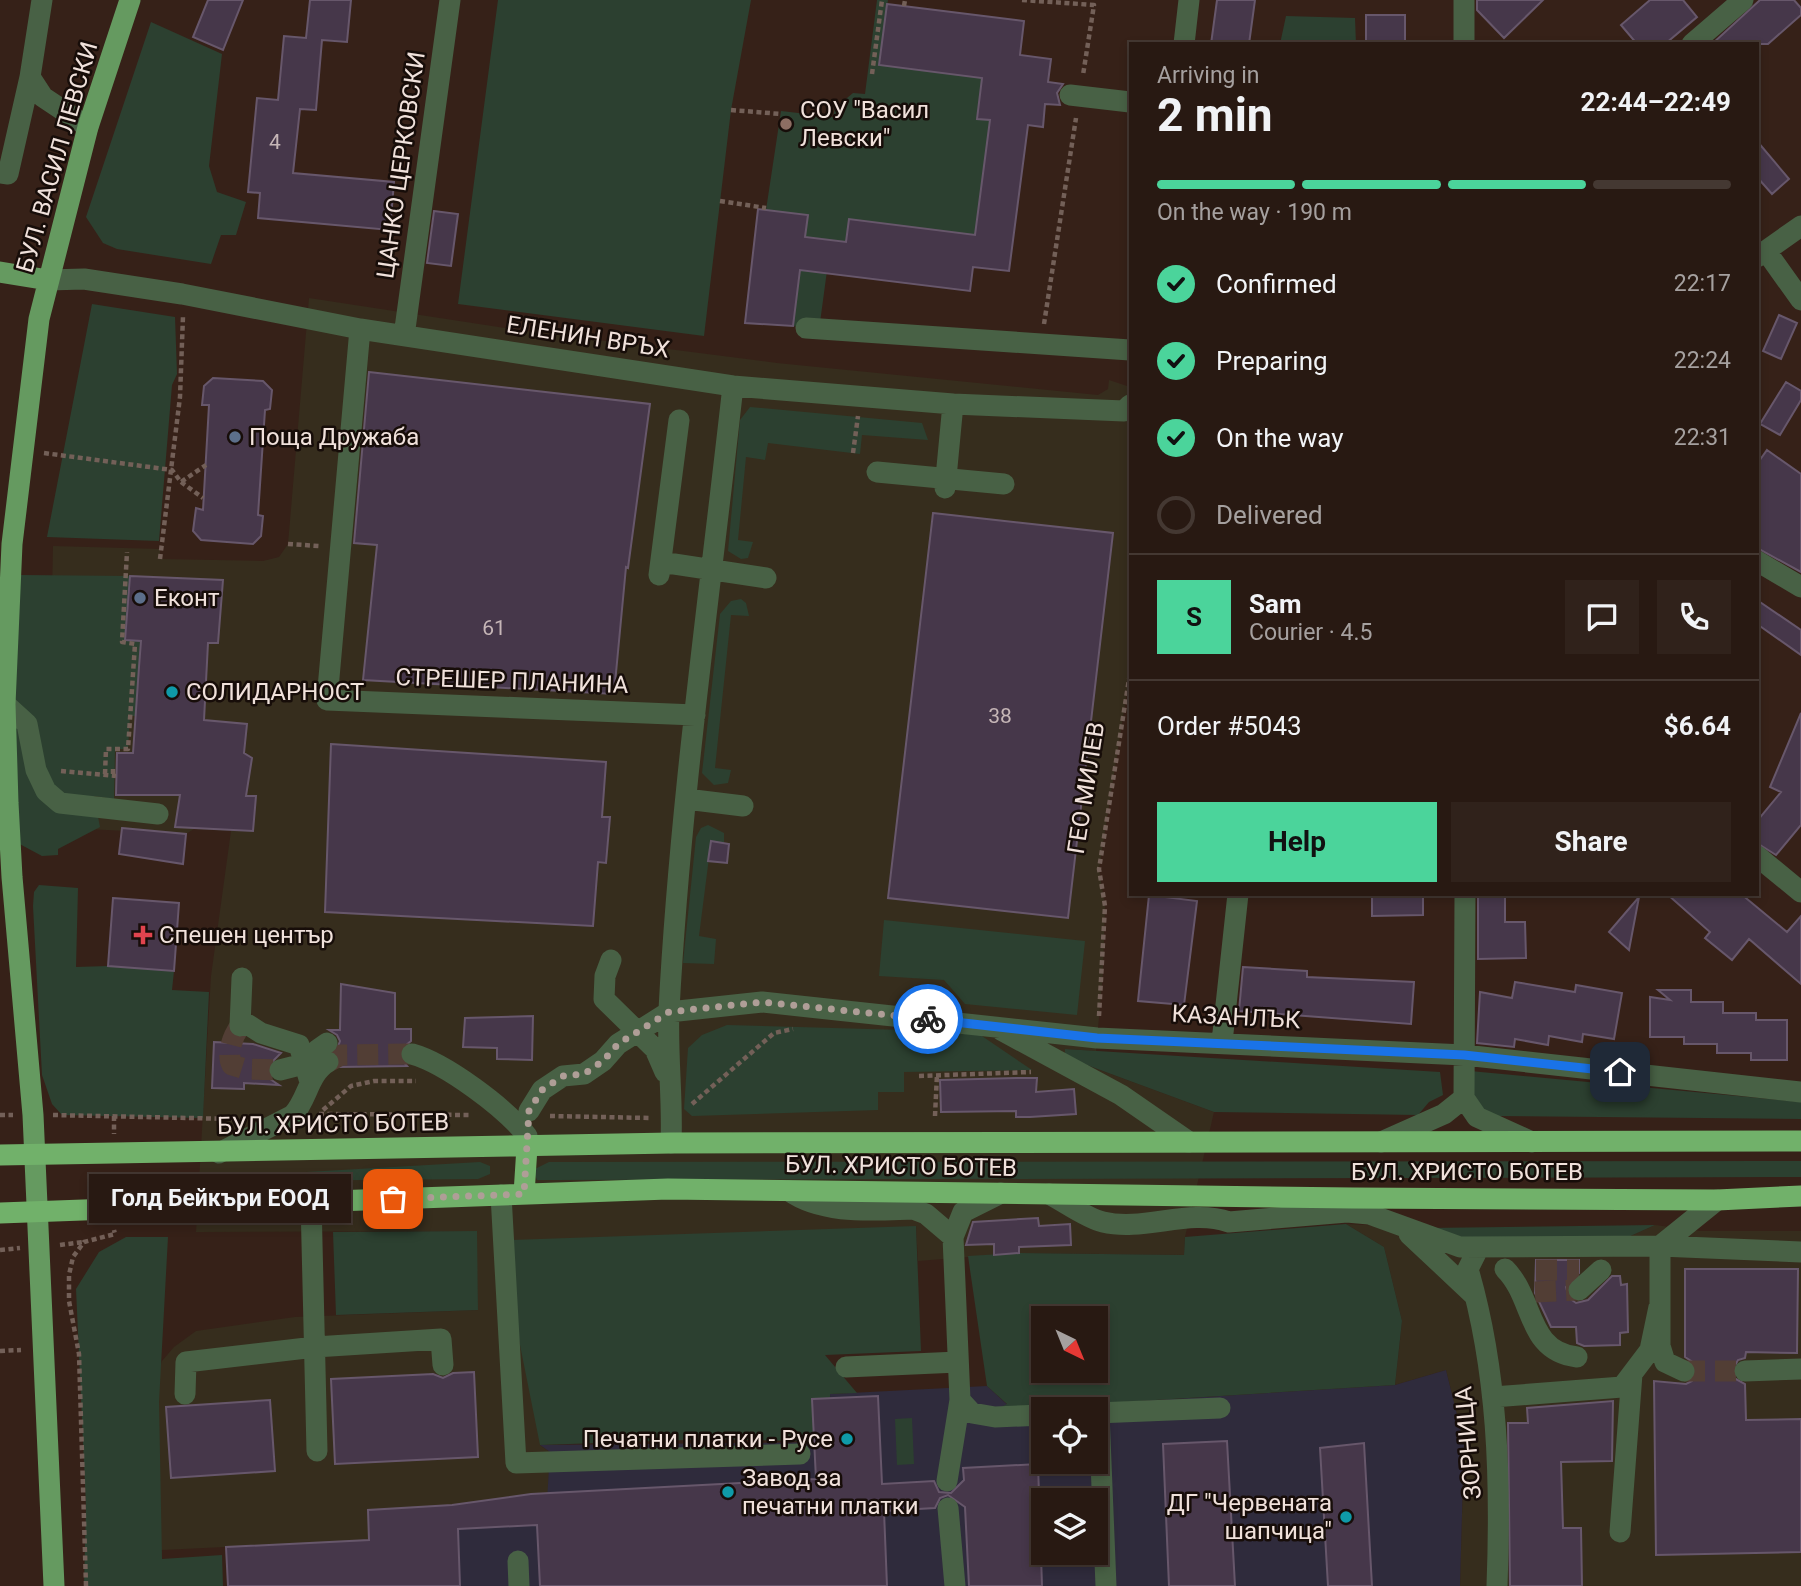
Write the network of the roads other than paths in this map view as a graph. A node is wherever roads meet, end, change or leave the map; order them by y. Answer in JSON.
{"nodes":[{"id":1,"x":42,"y":0,"type":"edge"},
{"id":2,"x":130,"y":0,"type":"edge"},
{"id":3,"x":450,"y":0,"type":"edge"},
{"id":4,"x":1189,"y":0,"type":"edge"},
{"id":5,"x":1464,"y":0,"type":"edge"},
{"id":6,"x":1743,"y":0,"type":"edge"},
{"id":7,"x":1184,"y":42,"type":"edge"},
{"id":8,"x":1464,"y":42,"type":"edge"},
{"id":9,"x":1694,"y":42,"type":"edge"},
{"id":10,"x":30,"y":77,"type":"junction"},
{"id":11,"x":1070,"y":95,"type":"dead end"},
{"id":12,"x":1129,"y":102,"type":"edge"},
{"id":13,"x":88,"y":127,"type":"junction"},
{"id":14,"x":0,"y":173,"type":"edge"},
{"id":15,"x":1801,"y":226,"type":"edge"},
{"id":16,"x":1762,"y":254,"type":"edge"},
{"id":17,"x":0,"y":272,"type":"edge"},
{"id":18,"x":48,"y":280,"type":"junction"},
{"id":19,"x":1801,"y":300,"type":"edge"},
{"id":20,"x":806,"y":328,"type":"dead end"},
{"id":21,"x":360,"y":329,"type":"junction"},
{"id":22,"x":404,"y":336,"type":"junction"},
{"id":23,"x":1129,"y":350,"type":"edge"},
{"id":24,"x":733,"y":386,"type":"junction"},
{"id":25,"x":953,"y":404,"type":"junction"},
{"id":26,"x":1127,"y":408,"type":"edge"},
{"id":27,"x":679,"y":420,"type":"dead end"},
{"id":28,"x":877,"y":472,"type":"dead end"},
{"id":29,"x":945,"y":482,"type":"junction"},
{"id":30,"x":1004,"y":484,"type":"dead end"},
{"id":31,"x":1759,"y":562,"type":"edge"},
{"id":32,"x":713,"y":571,"type":"junction"},
{"id":33,"x":766,"y":578,"type":"dead end"},
{"id":34,"x":1801,"y":587,"type":"edge"},
{"id":35,"x":5,"y":704,"type":"junction"},
{"id":36,"x":695,"y":715,"type":"junction"},
{"id":37,"x":687,"y":799,"type":"junction"},
{"id":38,"x":743,"y":806,"type":"dead end"},
{"id":39,"x":158,"y":814,"type":"dead end"},
{"id":40,"x":1759,"y":858,"type":"edge"},
{"id":41,"x":1801,"y":892,"type":"edge"},
{"id":42,"x":1238,"y":896,"type":"edge"},
{"id":43,"x":1465,"y":896,"type":"edge"},
{"id":44,"x":611,"y":960,"type":"dead end"},
{"id":45,"x":242,"y":978,"type":"dead end"},
{"id":46,"x":669,"y":1012,"type":"junction"},
{"id":47,"x":993,"y":1026,"type":"junction"},
{"id":48,"x":639,"y":1031,"type":"junction"},
{"id":49,"x":1222,"y":1042,"type":"junction"},
{"id":50,"x":411,"y":1047,"type":"tunnel mouth"},
{"id":51,"x":1464,"y":1055,"type":"junction"},
{"id":52,"x":317,"y":1063,"type":"junction"},
{"id":53,"x":280,"y":1070,"type":"tunnel mouth"},
{"id":54,"x":668,"y":1080,"type":"junction"},
{"id":55,"x":476,"y":1090,"type":"junction"},
{"id":56,"x":1801,"y":1092,"type":"edge"},
{"id":57,"x":1464,"y":1098,"type":"junction"},
{"id":58,"x":525,"y":1123,"type":"junction"},
{"id":59,"x":1801,"y":1141,"type":"edge"},
{"id":60,"x":1189,"y":1142,"type":"junction"},
{"id":61,"x":1381,"y":1142,"type":"junction"},
{"id":62,"x":1532,"y":1142,"type":"junction"},
{"id":63,"x":671,"y":1143,"type":"junction"},
{"id":64,"x":34,"y":1153,"type":"junction"},
{"id":65,"x":219,"y":1153,"type":"junction"},
{"id":66,"x":0,"y":1155,"type":"edge"},
{"id":67,"x":789,"y":1191,"type":"junction"},
{"id":68,"x":1001,"y":1193,"type":"junction"},
{"id":69,"x":524,"y":1194,"type":"junction"},
{"id":70,"x":1049,"y":1194,"type":"junction"},
{"id":71,"x":501,"y":1195,"type":"junction"},
{"id":72,"x":1801,"y":1196,"type":"edge"},
{"id":73,"x":1353,"y":1198,"type":"junction"},
{"id":74,"x":1717,"y":1200,"type":"junction"},
{"id":75,"x":311,"y":1202,"type":"junction"},
{"id":76,"x":38,"y":1211,"type":"junction"},
{"id":77,"x":0,"y":1213,"type":"edge"},
{"id":78,"x":1402,"y":1227,"type":"junction"},
{"id":79,"x":953,"y":1237,"type":"junction"},
{"id":80,"x":1660,"y":1246,"type":"junction"},
{"id":81,"x":1479,"y":1247,"type":"junction"},
{"id":82,"x":1801,"y":1252,"type":"edge"},
{"id":83,"x":1601,"y":1270,"type":"dead end"},
{"id":84,"x":1510,"y":1275,"type":"dead end"},
{"id":85,"x":1579,"y":1290,"type":"tunnel mouth"},
{"id":86,"x":1476,"y":1297,"type":"junction"},
{"id":87,"x":1659,"y":1307,"type":"junction"},
{"id":88,"x":315,"y":1347,"type":"junction"},
{"id":89,"x":1577,"y":1357,"type":"dead end"},
{"id":90,"x":958,"y":1362,"type":"junction"},
{"id":91,"x":443,"y":1365,"type":"dead end"},
{"id":92,"x":846,"y":1367,"type":"dead end"},
{"id":93,"x":1801,"y":1369,"type":"edge"},
{"id":94,"x":1684,"y":1371,"type":"tunnel mouth"},
{"id":95,"x":1745,"y":1371,"type":"tunnel mouth"},
{"id":96,"x":1632,"y":1374,"type":"junction"},
{"id":97,"x":185,"y":1394,"type":"dead end"},
{"id":98,"x":1493,"y":1397,"type":"junction"},
{"id":99,"x":960,"y":1400,"type":"junction"},
{"id":100,"x":1220,"y":1408,"type":"dead end"},
{"id":101,"x":1108,"y":1413,"type":"edge"},
{"id":102,"x":1031,"y":1416,"type":"edge"},
{"id":103,"x":317,"y":1451,"type":"dead end"},
{"id":104,"x":800,"y":1454,"type":"dead end"},
{"id":105,"x":1100,"y":1474,"type":"edge"},
{"id":106,"x":947,"y":1481,"type":"dead end"},
{"id":107,"x":948,"y":1508,"type":"dead end"},
{"id":108,"x":1620,"y":1532,"type":"dead end"},
{"id":109,"x":518,"y":1561,"type":"dead end"},
{"id":110,"x":54,"y":1586,"type":"edge"},
{"id":111,"x":519,"y":1586,"type":"edge"},
{"id":112,"x":955,"y":1586,"type":"edge"},
{"id":113,"x":1106,"y":1586,"type":"edge"},
{"id":114,"x":1497,"y":1586,"type":"edge"}],
"edges":[{"from":1,"to":10,"type":"street"},
{"from":2,"to":13,"type":"main road","name":"БУЛ. ВАСИЛ ЛЕВСКИ"},
{"from":3,"to":22,"type":"street","name":"ЦАНКО ЦЕРКОВСКИ"},
{"from":4,"to":7,"type":"street"},
{"from":5,"to":8,"type":"street"},
{"from":6,"to":9,"type":"street"},
{"from":10,"to":13,"type":"street"},
{"from":10,"to":14,"type":"street"},
{"from":11,"to":12,"type":"street"},
{"from":13,"to":18,"type":"main road","name":"БУЛ. ВАСИЛ ЛЕВСКИ"},
{"from":15,"to":16,"type":"street"},
{"from":16,"to":19,"type":"street"},
{"from":17,"to":18,"type":"main road"},
{"from":18,"to":21,"type":"street","name":"ЕЛЕНИН ВРЪХ"},
{"from":18,"to":35,"type":"main road","name":"БУЛ. ВАСИЛ ЛЕВСКИ"},
{"from":20,"to":23,"type":"street"},
{"from":21,"to":22,"type":"street","name":"ЕЛЕНИН ВРЪХ"},
{"from":21,"to":36,"type":"street","name":"СТРЕШЕР ПЛАНИНА"},
{"from":22,"to":24,"type":"street","name":"ЕЛЕНИН ВРЪХ"},
{"from":24,"to":25,"type":"street","name":"ЕЛЕНИН ВРЪХ"},
{"from":24,"to":32,"type":"street"},
{"from":25,"to":26,"type":"street","name":"ЕЛЕНИН ВРЪХ"},
{"from":25,"to":29,"type":"street"},
{"from":27,"to":32,"type":"street"},
{"from":28,"to":29,"type":"street"},
{"from":29,"to":30,"type":"street"},
{"from":31,"to":34,"type":"street"},
{"from":32,"to":33,"type":"street"},
{"from":32,"to":36,"type":"street"},
{"from":35,"to":39,"type":"street"},
{"from":35,"to":64,"type":"main road","name":"БУЛ. ВАСИЛ ЛЕВСКИ"},
{"from":36,"to":37,"type":"street"},
{"from":37,"to":38,"type":"street"},
{"from":37,"to":46,"type":"street"},
{"from":40,"to":41,"type":"street"},
{"from":42,"to":49,"type":"street"},
{"from":43,"to":51,"type":"street"},
{"from":44,"to":48,"type":"street"},
{"from":45,"to":52,"type":"street"},
{"from":46,"to":47,"type":"street","name":"КАЗАНЛЪК"},
{"from":46,"to":48,"type":"street"},
{"from":46,"to":54,"type":"street"},
{"from":47,"to":49,"type":"street","name":"КАЗАНЛЪК"},
{"from":47,"to":60,"type":"street"},
{"from":48,"to":54,"type":"street"},
{"from":48,"to":58,"type":"street"},
{"from":49,"to":51,"type":"street","name":"КАЗАНЛЪК"},
{"from":50,"to":55,"type":"street"},
{"from":51,"to":56,"type":"street","name":"КАЗАНЛЪК"},
{"from":51,"to":57,"type":"street"},
{"from":52,"to":53,"type":"street"},
{"from":52,"to":65,"type":"street"},
{"from":54,"to":63,"type":"street"},
{"from":55,"to":58,"type":"street"},
{"from":55,"to":58,"type":"street"},
{"from":57,"to":61,"type":"street"},
{"from":57,"to":62,"type":"street"},
{"from":58,"to":63,"type":"highway","name":"БУЛ. ХРИСТО БОТЕВ"},
{"from":58,"to":65,"type":"highway","name":"БУЛ. ХРИСТО БОТЕВ"},
{"from":58,"to":69,"type":"highway"},
{"from":59,"to":62,"type":"highway","name":"БУЛ. ХРИСТО БОТЕВ"},
{"from":60,"to":61,"type":"highway","name":"БУЛ. ХРИСТО БОТЕВ"},
{"from":60,"to":63,"type":"highway","name":"БУЛ. ХРИСТО БОТЕВ"},
{"from":61,"to":62,"type":"highway","name":"БУЛ. ХРИСТО БОТЕВ"},
{"from":64,"to":65,"type":"highway","name":"БУЛ. ХРИСТО БОТЕВ"},
{"from":64,"to":66,"type":"highway","name":"БУЛ. ХРИСТО БОТЕВ"},
{"from":64,"to":76,"type":"main road","name":"БУЛ. ВАСИЛ ЛЕВСКИ"},
{"from":67,"to":68,"type":"highway","name":"БУЛ. ХРИСТО БОТЕВ"},
{"from":67,"to":69,"type":"highway","name":"БУЛ. ХРИСТО БОТЕВ"},
{"from":67,"to":79,"type":"street"},
{"from":68,"to":70,"type":"highway","name":"БУЛ. ХРИСТО БОТЕВ"},
{"from":68,"to":79,"type":"street"},
{"from":69,"to":71,"type":"highway","name":"БУЛ. ХРИСТО БОТЕВ"},
{"from":70,"to":73,"type":"highway","name":"БУЛ. ХРИСТО БОТЕВ"},
{"from":70,"to":78,"type":"street"},
{"from":71,"to":75,"type":"highway","name":"БУЛ. ХРИСТО БОТЕВ"},
{"from":71,"to":104,"type":"street"},
{"from":72,"to":74,"type":"highway","name":"БУЛ. ХРИСТО БОТЕВ"},
{"from":73,"to":74,"type":"highway","name":"БУЛ. ХРИСТО БОТЕВ"},
{"from":73,"to":78,"type":"street"},
{"from":74,"to":80,"type":"street"},
{"from":75,"to":76,"type":"highway","name":"БУЛ. ХРИСТО БОТЕВ"},
{"from":75,"to":88,"type":"street"},
{"from":76,"to":77,"type":"highway","name":"БУЛ. ХРИСТО БОТЕВ"},
{"from":76,"to":110,"type":"main road","name":"БУЛ. ВАСИЛ ЛЕВСКИ"},
{"from":78,"to":81,"type":"street"},
{"from":78,"to":86,"type":"street"},
{"from":79,"to":90,"type":"street"},
{"from":80,"to":81,"type":"street"},
{"from":80,"to":82,"type":"street"},
{"from":80,"to":87,"type":"street"},
{"from":81,"to":86,"type":"street","name":"ЗОРНИЦА"},
{"from":83,"to":85,"type":"street"},
{"from":84,"to":89,"type":"street"},
{"from":86,"to":98,"type":"street","name":"ЗОРНИЦА"},
{"from":87,"to":94,"type":"street"},
{"from":87,"to":96,"type":"street"},
{"from":88,"to":91,"type":"street"},
{"from":88,"to":97,"type":"street"},
{"from":88,"to":103,"type":"street"},
{"from":90,"to":92,"type":"street"},
{"from":90,"to":99,"type":"street"},
{"from":93,"to":95,"type":"street"},
{"from":96,"to":98,"type":"street"},
{"from":96,"to":108,"type":"street"},
{"from":98,"to":114,"type":"street","name":"ЗОРНИЦА"},
{"from":99,"to":102,"type":"street"},
{"from":99,"to":106,"type":"street"},
{"from":100,"to":101,"type":"street"},
{"from":105,"to":113,"type":"street"},
{"from":107,"to":112,"type":"street"},
{"from":109,"to":111,"type":"street"}]}
